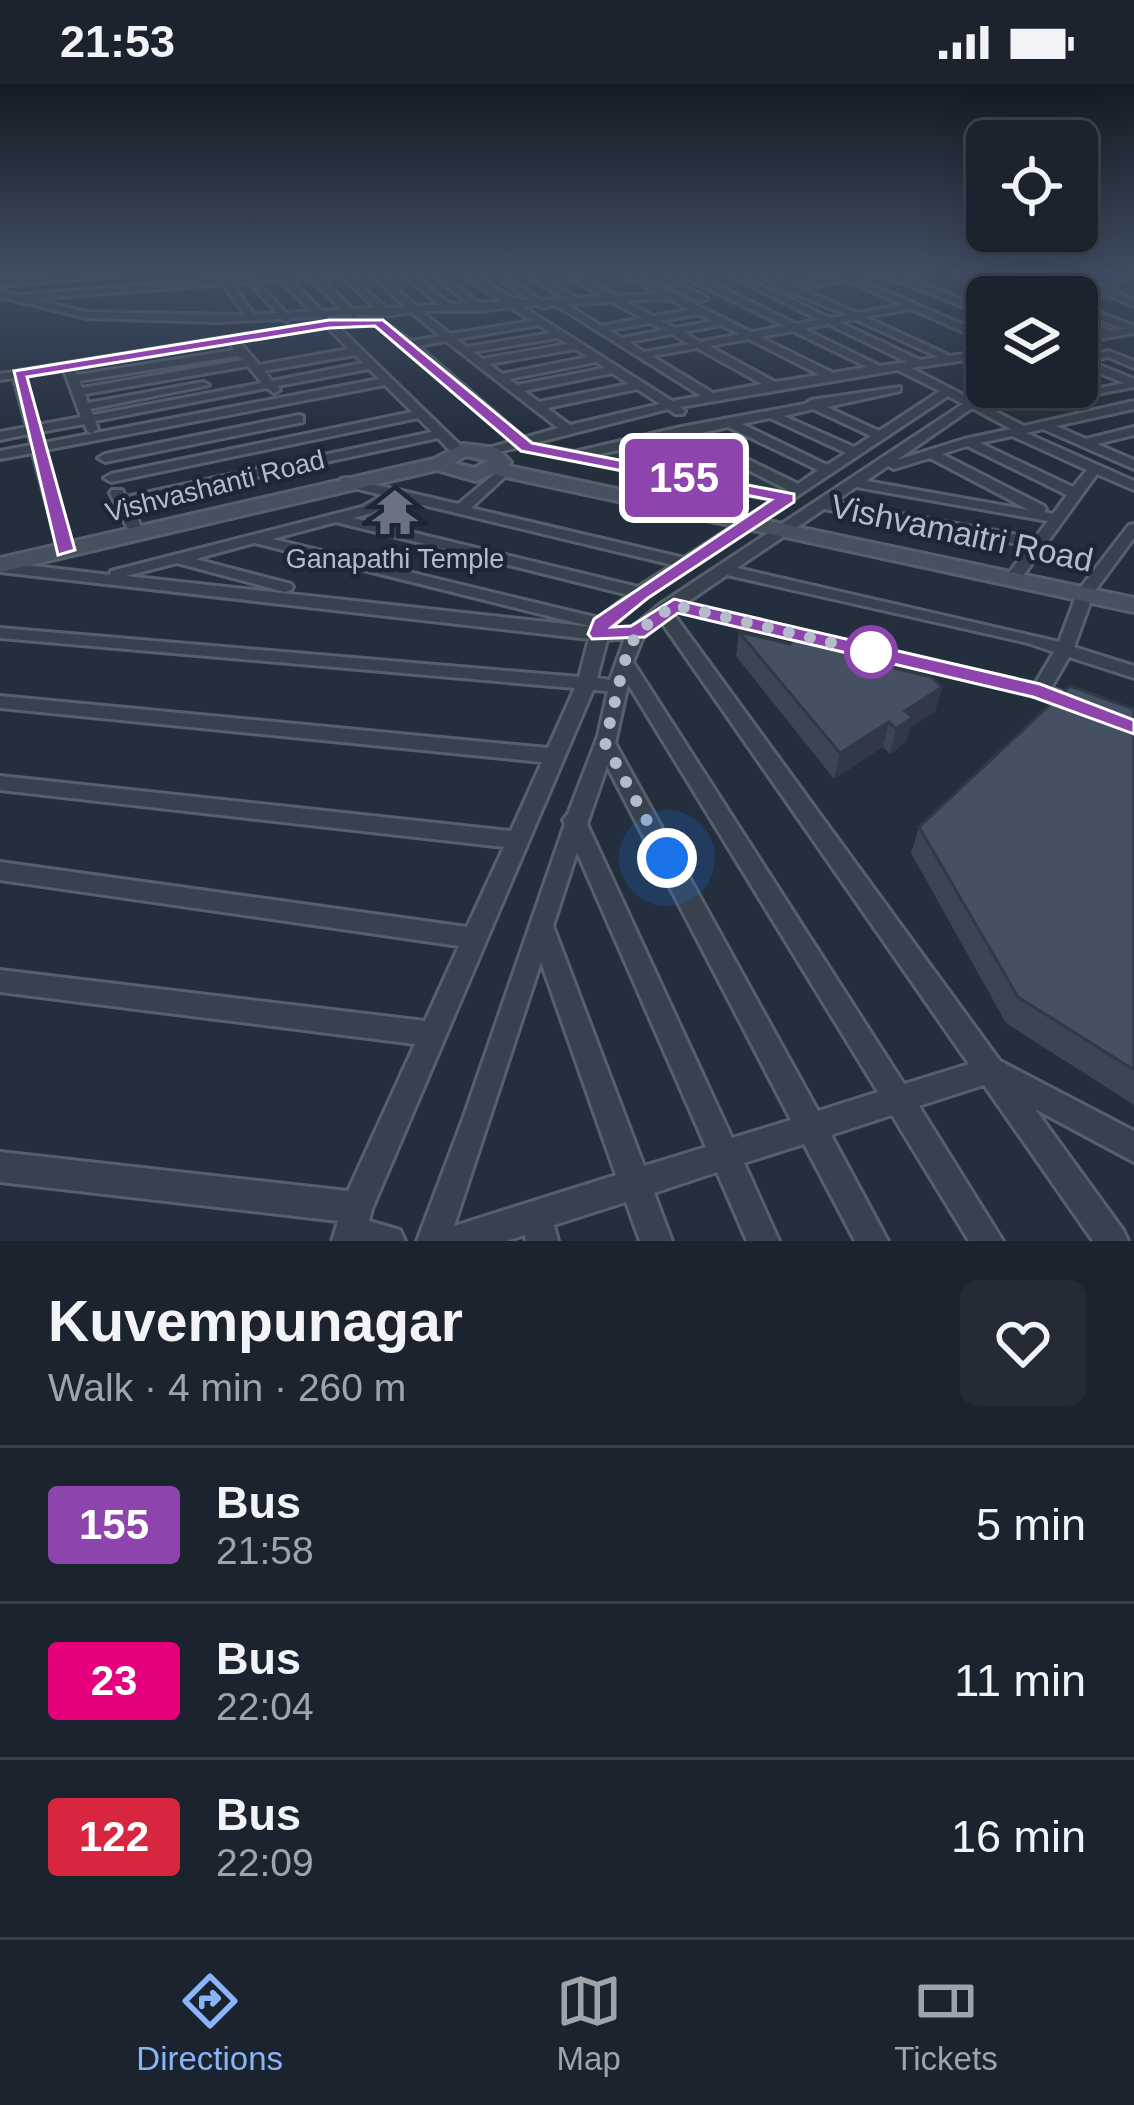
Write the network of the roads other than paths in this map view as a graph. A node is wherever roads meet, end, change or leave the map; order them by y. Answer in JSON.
{"nodes":[{"id":1,"x":306,"y":325,"type":"edge"},
{"id":2,"x":332,"y":325,"type":"edge"},
{"id":3,"x":390,"y":325,"type":"edge"},
{"id":4,"x":433,"y":325,"type":"edge"},
{"id":5,"x":510,"y":325,"type":"edge"},
{"id":6,"x":547,"y":325,"type":"edge"},
{"id":7,"x":594,"y":325,"type":"edge"},
{"id":8,"x":622,"y":325,"type":"edge"},
{"id":9,"x":661,"y":325,"type":"edge"},
{"id":10,"x":706,"y":325,"type":"edge"},
{"id":11,"x":728,"y":325,"type":"edge"},
{"id":12,"x":787,"y":325,"type":"edge"},
{"id":13,"x":809,"y":325,"type":"edge"},
{"id":14,"x":839,"y":325,"type":"edge"},
{"id":15,"x":871,"y":325,"type":"edge"},
{"id":16,"x":900,"y":325,"type":"edge"},
{"id":17,"x":1098,"y":325,"type":"edge"},
{"id":18,"x":793,"y":328,"type":"junction"},
{"id":19,"x":599,"y":329,"type":"junction"},
{"id":20,"x":1134,"y":330,"type":"edge"},
{"id":21,"x":280,"y":331,"type":"junction"},
{"id":22,"x":673,"y":331,"type":"junction"},
{"id":23,"x":562,"y":334,"type":"junction"},
{"id":24,"x":1111,"y":334,"type":"junction"},
{"id":25,"x":749,"y":335,"type":"junction"},
{"id":26,"x":1098,"y":335,"type":"edge"},
{"id":27,"x":450,"y":338,"type":"junction"},
{"id":28,"x":231,"y":339,"type":"junction"},
{"id":29,"x":620,"y":341,"type":"junction"},
{"id":30,"x":410,"y":344,"type":"junction"},
{"id":31,"x":579,"y":345,"type":"junction"},
{"id":32,"x":698,"y":345,"type":"junction"},
{"id":33,"x":467,"y":350,"type":"junction"},
{"id":34,"x":1134,"y":350,"type":"edge"},
{"id":35,"x":357,"y":351,"type":"junction"},
{"id":36,"x":1108,"y":354,"type":"junction"},
{"id":37,"x":643,"y":355,"type":"junction"},
{"id":38,"x":966,"y":356,"type":"edge"},
{"id":39,"x":1098,"y":356,"type":"edge"},
{"id":40,"x":966,"y":357,"type":"edge"},
{"id":41,"x":600,"y":358,"type":"junction"},
{"id":42,"x":950,"y":359,"type":"junction"},
{"id":43,"x":306,"y":360,"type":"junction"},
{"id":44,"x":482,"y":362,"type":"junction"},
{"id":45,"x":918,"y":363,"type":"junction"},
{"id":46,"x":1134,"y":364,"type":"edge"},
{"id":47,"x":371,"y":365,"type":"junction"},
{"id":48,"x":897,"y":365,"type":"junction"},
{"id":49,"x":256,"y":368,"type":"junction"},
{"id":50,"x":1098,"y":368,"type":"edge"},
{"id":51,"x":616,"y":369,"type":"junction"},
{"id":52,"x":869,"y":370,"type":"junction"},
{"id":53,"x":19,"y":374,"type":"junction"},
{"id":54,"x":831,"y":376,"type":"junction"},
{"id":55,"x":0,"y":377,"type":"edge"},
{"id":56,"x":501,"y":377,"type":"junction"},
{"id":57,"x":1134,"y":383,"type":"edge"},
{"id":58,"x":391,"y":385,"type":"junction"},
{"id":59,"x":456,"y":385,"type":"junction"},
{"id":60,"x":640,"y":385,"type":"junction"},
{"id":61,"x":1098,"y":386,"type":"edge"},
{"id":62,"x":776,"y":387,"type":"junction"},
{"id":63,"x":517,"y":389,"type":"junction"},
{"id":64,"x":896,"y":389,"type":"junction"},
{"id":65,"x":1106,"y":390,"type":"junction"},
{"id":66,"x":948,"y":391,"type":"junction"},
{"id":67,"x":1098,"y":392,"type":"edge"},
{"id":68,"x":78,"y":393,"type":"junction"},
{"id":69,"x":714,"y":400,"type":"junction"},
{"id":70,"x":966,"y":400,"type":"edge"},
{"id":71,"x":811,"y":404,"type":"junction"},
{"id":72,"x":926,"y":404,"type":"junction"},
{"id":73,"x":1134,"y":405,"type":"edge"},
{"id":74,"x":538,"y":406,"type":"junction"},
{"id":75,"x":966,"y":407,"type":"edge"},
{"id":76,"x":674,"y":408,"type":"junction"},
{"id":77,"x":980,"y":408,"type":"edge"},
{"id":78,"x":1075,"y":408,"type":"edge"},
{"id":79,"x":291,"y":410,"type":"junction"},
{"id":80,"x":1114,"y":410,"type":"junction"},
{"id":81,"x":768,"y":413,"type":"junction"},
{"id":82,"x":421,"y":414,"type":"junction"},
{"id":83,"x":1090,"y":415,"type":"junction"},
{"id":84,"x":1134,"y":419,"type":"edge"},
{"id":85,"x":727,"y":422,"type":"junction"},
{"id":86,"x":1044,"y":425,"type":"junction"},
{"id":87,"x":703,"y":427,"type":"junction"},
{"id":88,"x":34,"y":430,"type":"junction"},
{"id":89,"x":568,"y":430,"type":"junction"},
{"id":90,"x":1134,"y":430,"type":"edge"},
{"id":91,"x":681,"y":431,"type":"junction"},
{"id":92,"x":1018,"y":431,"type":"junction"},
{"id":93,"x":440,"y":434,"type":"junction"},
{"id":94,"x":879,"y":435,"type":"junction"},
{"id":95,"x":0,"y":436,"type":"edge"},
{"id":96,"x":95,"y":436,"type":"junction"},
{"id":97,"x":313,"y":436,"type":"junction"},
{"id":98,"x":518,"y":442,"type":"junction"},
{"id":99,"x":968,"y":442,"type":"junction"},
{"id":100,"x":1084,"y":443,"type":"junction"},
{"id":101,"x":39,"y":448,"type":"junction"},
{"id":102,"x":371,"y":449,"type":"junction"},
{"id":103,"x":855,"y":452,"type":"junction"},
{"id":104,"x":932,"y":454,"type":"junction"},
{"id":105,"x":0,"y":455,"type":"edge"},
{"id":106,"x":569,"y":457,"type":"junction"},
{"id":107,"x":105,"y":458,"type":"junction"},
{"id":108,"x":332,"y":458,"type":"junction"},
{"id":109,"x":450,"y":458,"type":"junction"},
{"id":110,"x":1130,"y":461,"type":"edge"},
{"id":111,"x":496,"y":464,"type":"junction"},
{"id":112,"x":828,"y":470,"type":"junction"},
{"id":113,"x":1093,"y":470,"type":"junction"},
{"id":114,"x":873,"y":472,"type":"junction"},
{"id":115,"x":111,"y":478,"type":"junction"},
{"id":116,"x":350,"y":481,"type":"junction"},
{"id":117,"x":394,"y":483,"type":"junction"},
{"id":118,"x":856,"y":483,"type":"junction"},
{"id":119,"x":1134,"y":486,"type":"edge"},
{"id":120,"x":793,"y":494,"type":"junction"},
{"id":121,"x":1076,"y":494,"type":"junction"},
{"id":122,"x":121,"y":502,"type":"junction"},
{"id":123,"x":822,"y":503,"type":"junction"},
{"id":124,"x":460,"y":510,"type":"junction"},
{"id":125,"x":337,"y":518,"type":"junction"},
{"id":126,"x":1058,"y":519,"type":"junction"},
{"id":127,"x":749,"y":524,"type":"junction"},
{"id":128,"x":1134,"y":528,"type":"edge"},
{"id":129,"x":779,"y":530,"type":"junction"},
{"id":130,"x":137,"y":533,"type":"junction"},
{"id":131,"x":255,"y":539,"type":"junction"},
{"id":132,"x":1040,"y":542,"type":"junction"},
{"id":133,"x":65,"y":550,"type":"junction"},
{"id":134,"x":174,"y":558,"type":"junction"},
{"id":135,"x":689,"y":564,"type":"junction"},
{"id":136,"x":0,"y":566,"type":"edge"},
{"id":137,"x":724,"y":570,"type":"junction"},
{"id":138,"x":105,"y":578,"type":"junction"},
{"id":139,"x":1014,"y":578,"type":"junction"},
{"id":140,"x":1086,"y":591,"type":"junction"},
{"id":141,"x":640,"y":593,"type":"junction"},
{"id":142,"x":342,"y":602,"type":"junction"},
{"id":143,"x":1134,"y":605,"type":"edge"},
{"id":144,"x":669,"y":609,"type":"junction"},
{"id":145,"x":601,"y":629,"type":"junction"},
{"id":146,"x":637,"y":632,"type":"junction"},
{"id":147,"x":0,"y":633,"type":"edge"},
{"id":148,"x":834,"y":643,"type":"edge"},
{"id":149,"x":857,"y":648,"type":"edge"},
{"id":150,"x":1064,"y":648,"type":"junction"},
{"id":151,"x":1134,"y":671,"type":"edge"},
{"id":152,"x":621,"y":675,"type":"junction"},
{"id":153,"x":586,"y":684,"type":"junction"},
{"id":154,"x":1040,"y":692,"type":"junction"},
{"id":155,"x":0,"y":702,"type":"edge"},
{"id":156,"x":1096,"y":712,"type":"edge"},
{"id":157,"x":605,"y":743,"type":"junction"},
{"id":158,"x":554,"y":756,"type":"junction"},
{"id":159,"x":0,"y":783,"type":"edge"},
{"id":160,"x":574,"y":820,"type":"junction"},
{"id":161,"x":518,"y":840,"type":"junction"},
{"id":162,"x":0,"y":871,"type":"edge"},
{"id":163,"x":542,"y":927,"type":"junction"},
{"id":164,"x":474,"y":938,"type":"junction"},
{"id":165,"x":0,"y":980,"type":"edge"},
{"id":166,"x":432,"y":1034,"type":"junction"},
{"id":167,"x":990,"y":1070,"type":"junction"},
{"id":168,"x":899,"y":1099,"type":"junction"},
{"id":169,"x":811,"y":1127,"type":"junction"},
{"id":170,"x":1134,"y":1147,"type":"edge"},
{"id":171,"x":725,"y":1155,"type":"junction"},
{"id":172,"x":0,"y":1167,"type":"edge"},
{"id":173,"x":635,"y":1184,"type":"junction"},
{"id":174,"x":352,"y":1227,"type":"edge"},
{"id":175,"x":539,"y":1229,"type":"edge"},
{"id":176,"x":389,"y":1241,"type":"edge"},
{"id":177,"x":433,"y":1241,"type":"edge"},
{"id":178,"x":457,"y":1241,"type":"edge"},
{"id":179,"x":656,"y":1241,"type":"edge"},
{"id":180,"x":763,"y":1241,"type":"edge"},
{"id":181,"x":872,"y":1241,"type":"edge"},
{"id":182,"x":987,"y":1241,"type":"edge"},
{"id":183,"x":1112,"y":1241,"type":"edge"}],
"edges":[{"from":1,"to":21,"type":"street"},
{"from":2,"to":35,"type":"street"},
{"from":3,"to":30,"type":"street"},
{"from":4,"to":27,"type":"street"},
{"from":5,"to":27,"type":"street"},
{"from":6,"to":23,"type":"street"},
{"from":7,"to":19,"type":"street"},
{"from":8,"to":19,"type":"street"},
{"from":9,"to":22,"type":"street"},
{"from":10,"to":22,"type":"street"},
{"from":11,"to":25,"type":"street"},
{"from":12,"to":18,"type":"street"},
{"from":13,"to":18,"type":"street"},
{"from":14,"to":45,"type":"street"},
{"from":15,"to":42,"type":"street"},
{"from":16,"to":38,"type":"street"},
{"from":17,"to":24,"type":"street"},
{"from":18,"to":25,"type":"street"},
{"from":18,"to":52,"type":"street"},
{"from":19,"to":29,"type":"street"},
{"from":20,"to":24,"type":"street"},
{"from":21,"to":28,"type":"street"},
{"from":21,"to":43,"type":"street"},
{"from":22,"to":29,"type":"street"},
{"from":22,"to":32,"type":"street"},
{"from":23,"to":31,"type":"street"},
{"from":23,"to":33,"type":"street"},
{"from":24,"to":26,"type":"street"},
{"from":25,"to":32,"type":"street"},
{"from":25,"to":54,"type":"street"},
{"from":27,"to":30,"type":"street"},
{"from":27,"to":33,"type":"street"},
{"from":28,"to":49,"type":"street"},
{"from":28,"to":68,"type":"street"},
{"from":29,"to":37,"type":"street"},
{"from":30,"to":59,"type":"street"},
{"from":31,"to":41,"type":"street"},
{"from":31,"to":44,"type":"street"},
{"from":32,"to":37,"type":"street"},
{"from":32,"to":62,"type":"street"},
{"from":33,"to":44,"type":"street"},
{"from":34,"to":36,"type":"street"},
{"from":35,"to":43,"type":"street"},
{"from":35,"to":47,"type":"street"},
{"from":36,"to":39,"type":"street"},
{"from":36,"to":46,"type":"street"},
{"from":37,"to":69,"type":"street"},
{"from":40,"to":42,"type":"street"},
{"from":41,"to":51,"type":"street"},
{"from":41,"to":56,"type":"street"},
{"from":42,"to":45,"type":"street"},
{"from":43,"to":49,"type":"street"},
{"from":44,"to":56,"type":"street"},
{"from":45,"to":48,"type":"street"},
{"from":47,"to":49,"type":"street"},
{"from":47,"to":58,"type":"street"},
{"from":48,"to":52,"type":"street"},
{"from":48,"to":66,"type":"street"},
{"from":49,"to":68,"type":"street"},
{"from":49,"to":68,"type":"street"},
{"from":49,"to":79,"type":"street"},
{"from":50,"to":57,"type":"street"},
{"from":51,"to":60,"type":"street"},
{"from":51,"to":63,"type":"street"},
{"from":52,"to":54,"type":"street"},
{"from":52,"to":64,"type":"street"},
{"from":53,"to":55,"type":"street"},
{"from":53,"to":68,"type":"street"},
{"from":53,"to":88,"type":"street"},
{"from":54,"to":62,"type":"street"},
{"from":56,"to":59,"type":"street"},
{"from":56,"to":63,"type":"street"},
{"from":57,"to":65,"type":"street"},
{"from":58,"to":79,"type":"street"},
{"from":58,"to":82,"type":"street"},
{"from":59,"to":98,"type":"street"},
{"from":60,"to":74,"type":"street"},
{"from":60,"to":76,"type":"street"},
{"from":61,"to":65,"type":"street"},
{"from":62,"to":69,"type":"street"},
{"from":63,"to":74,"type":"street"},
{"from":64,"to":71,"type":"street"},
{"from":64,"to":72,"type":"street"},
{"from":65,"to":67,"type":"street"},
{"from":66,"to":70,"type":"street"},
{"from":66,"to":72,"type":"street"},
{"from":68,"to":88,"type":"street"},
{"from":68,"to":96,"type":"street"},
{"from":69,"to":76,"type":"street"},
{"from":71,"to":81,"type":"street"},
{"from":71,"to":94,"type":"street"},
{"from":72,"to":94,"type":"street"},
{"from":73,"to":80,"type":"street"},
{"from":74,"to":89,"type":"street"},
{"from":75,"to":114,"type":"street"},
{"from":76,"to":87,"type":"street"},
{"from":76,"to":89,"type":"street"},
{"from":77,"to":92,"type":"street"},
{"from":78,"to":83,"type":"street"},
{"from":79,"to":96,"type":"street"},
{"from":79,"to":97,"type":"street"},
{"from":79,"to":107,"type":"street"},
{"from":80,"to":83,"type":"street"},
{"from":80,"to":84,"type":"street"},
{"from":81,"to":85,"type":"street"},
{"from":81,"to":103,"type":"street"},
{"from":82,"to":93,"type":"street"},
{"from":82,"to":97,"type":"street"},
{"from":83,"to":86,"type":"street"},
{"from":85,"to":87,"type":"street"},
{"from":85,"to":112,"type":"street"},
{"from":86,"to":92,"type":"street"},
{"from":86,"to":100,"type":"street"},
{"from":87,"to":91,"type":"street"},
{"from":88,"to":95,"type":"street"},
{"from":88,"to":101,"type":"street"},
{"from":89,"to":98,"type":"street"},
{"from":90,"to":100,"type":"street"},
{"from":91,"to":106,"type":"street"},
{"from":91,"to":120,"type":"street"},
{"from":92,"to":99,"type":"street"},
{"from":92,"to":113,"type":"street"},
{"from":93,"to":102,"type":"street"},
{"from":93,"to":109,"type":"street"},
{"from":94,"to":103,"type":"street"},
{"from":96,"to":101,"type":"street"},
{"from":96,"to":107,"type":"street"},
{"from":97,"to":108,"type":"street"},
{"from":97,"to":115,"type":"street"},
{"from":98,"to":106,"type":"street"},
{"from":98,"to":111,"type":"street"},
{"from":99,"to":104,"type":"street"},
{"from":99,"to":121,"type":"street"},
{"from":100,"to":110,"type":"street"},
{"from":101,"to":105,"type":"street"},
{"from":101,"to":133,"type":"street"},
{"from":102,"to":108,"type":"street"},
{"from":102,"to":117,"type":"street"},
{"from":103,"to":112,"type":"street"},
{"from":104,"to":114,"type":"street"},
{"from":104,"to":126,"type":"street"},
{"from":106,"to":120,"type":"street"},
{"from":107,"to":115,"type":"street"},
{"from":108,"to":116,"type":"street"},
{"from":108,"to":122,"type":"street"},
{"from":109,"to":111,"type":"street","name":"Vishvashanti Road"},
{"from":109,"to":117,"type":"street","name":"Vishvashanti Road"},
{"from":111,"to":124,"type":"street"},
{"from":111,"to":127,"type":"street","name":"Vishvamaitri Road"},
{"from":112,"to":120,"type":"street"},
{"from":113,"to":119,"type":"street"},
{"from":113,"to":121,"type":"street"},
{"from":114,"to":118,"type":"street"},
{"from":115,"to":122,"type":"street"},
{"from":116,"to":117,"type":"street","name":"Vishvashanti Road"},
{"from":116,"to":130,"type":"street","name":"Vishvashanti Road"},
{"from":117,"to":124,"type":"street"},
{"from":117,"to":125,"type":"street"},
{"from":118,"to":123,"type":"street"},
{"from":118,"to":126,"type":"street"},
{"from":120,"to":127,"type":"street"},
{"from":121,"to":126,"type":"street"},
{"from":122,"to":130,"type":"street"},
{"from":123,"to":129,"type":"street"},
{"from":123,"to":132,"type":"street"},
{"from":124,"to":135,"type":"street"},
{"from":125,"to":131,"type":"street"},
{"from":125,"to":141,"type":"street"},
{"from":126,"to":132,"type":"street"},
{"from":127,"to":129,"type":"street","name":"Vishvamaitri Road"},
{"from":127,"to":135,"type":"street"},
{"from":128,"to":140,"type":"street"},
{"from":129,"to":137,"type":"street"},
{"from":129,"to":139,"type":"street","name":"Vishvamaitri Road"},
{"from":130,"to":133,"type":"street","name":"Vishvashanti Road"},
{"from":131,"to":134,"type":"street"},
{"from":131,"to":145,"type":"street"},
{"from":132,"to":139,"type":"street"},
{"from":133,"to":136,"type":"street","name":"Vishvashanti Road"},
{"from":134,"to":138,"type":"street"},
{"from":134,"to":142,"type":"street"},
{"from":135,"to":141,"type":"street"},
{"from":136,"to":138,"type":"street"},
{"from":137,"to":144,"type":"street"},
{"from":137,"to":150,"type":"street"},
{"from":138,"to":142,"type":"street"},
{"from":139,"to":140,"type":"street","name":"Vishvamaitri Road"},
{"from":140,"to":143,"type":"street","name":"Vishvamaitri Road"},
{"from":140,"to":150,"type":"street"},
{"from":141,"to":145,"type":"street"},
{"from":142,"to":145,"type":"street"},
{"from":144,"to":146,"type":"street"},
{"from":144,"to":148,"type":"street"},
{"from":144,"to":167,"type":"street"},
{"from":145,"to":146,"type":"street"},
{"from":145,"to":153,"type":"street"},
{"from":146,"to":152,"type":"street"},
{"from":147,"to":153,"type":"street"},
{"from":149,"to":154,"type":"street"},
{"from":150,"to":151,"type":"street"},
{"from":150,"to":154,"type":"street"},
{"from":152,"to":153,"type":"street"},
{"from":152,"to":157,"type":"street"},
{"from":152,"to":168,"type":"street"},
{"from":153,"to":158,"type":"street"},
{"from":154,"to":156,"type":"street"},
{"from":155,"to":158,"type":"street"},
{"from":157,"to":160,"type":"street"},
{"from":157,"to":169,"type":"street"},
{"from":158,"to":161,"type":"street"},
{"from":159,"to":161,"type":"street"},
{"from":160,"to":163,"type":"street"},
{"from":160,"to":171,"type":"street"},
{"from":161,"to":164,"type":"street"},
{"from":162,"to":164,"type":"street"},
{"from":163,"to":173,"type":"street"},
{"from":163,"to":177,"type":"street"},
{"from":164,"to":166,"type":"street"},
{"from":165,"to":166,"type":"street"},
{"from":166,"to":174,"type":"street"},
{"from":167,"to":168,"type":"street"},
{"from":167,"to":170,"type":"street"},
{"from":167,"to":183,"type":"street"},
{"from":168,"to":169,"type":"street"},
{"from":168,"to":182,"type":"street"},
{"from":169,"to":171,"type":"street"},
{"from":169,"to":181,"type":"street"},
{"from":171,"to":173,"type":"street"},
{"from":171,"to":180,"type":"street"},
{"from":172,"to":174,"type":"street"},
{"from":173,"to":175,"type":"street"},
{"from":173,"to":179,"type":"street"},
{"from":174,"to":176,"type":"street"},
{"from":175,"to":178,"type":"street"}]}
